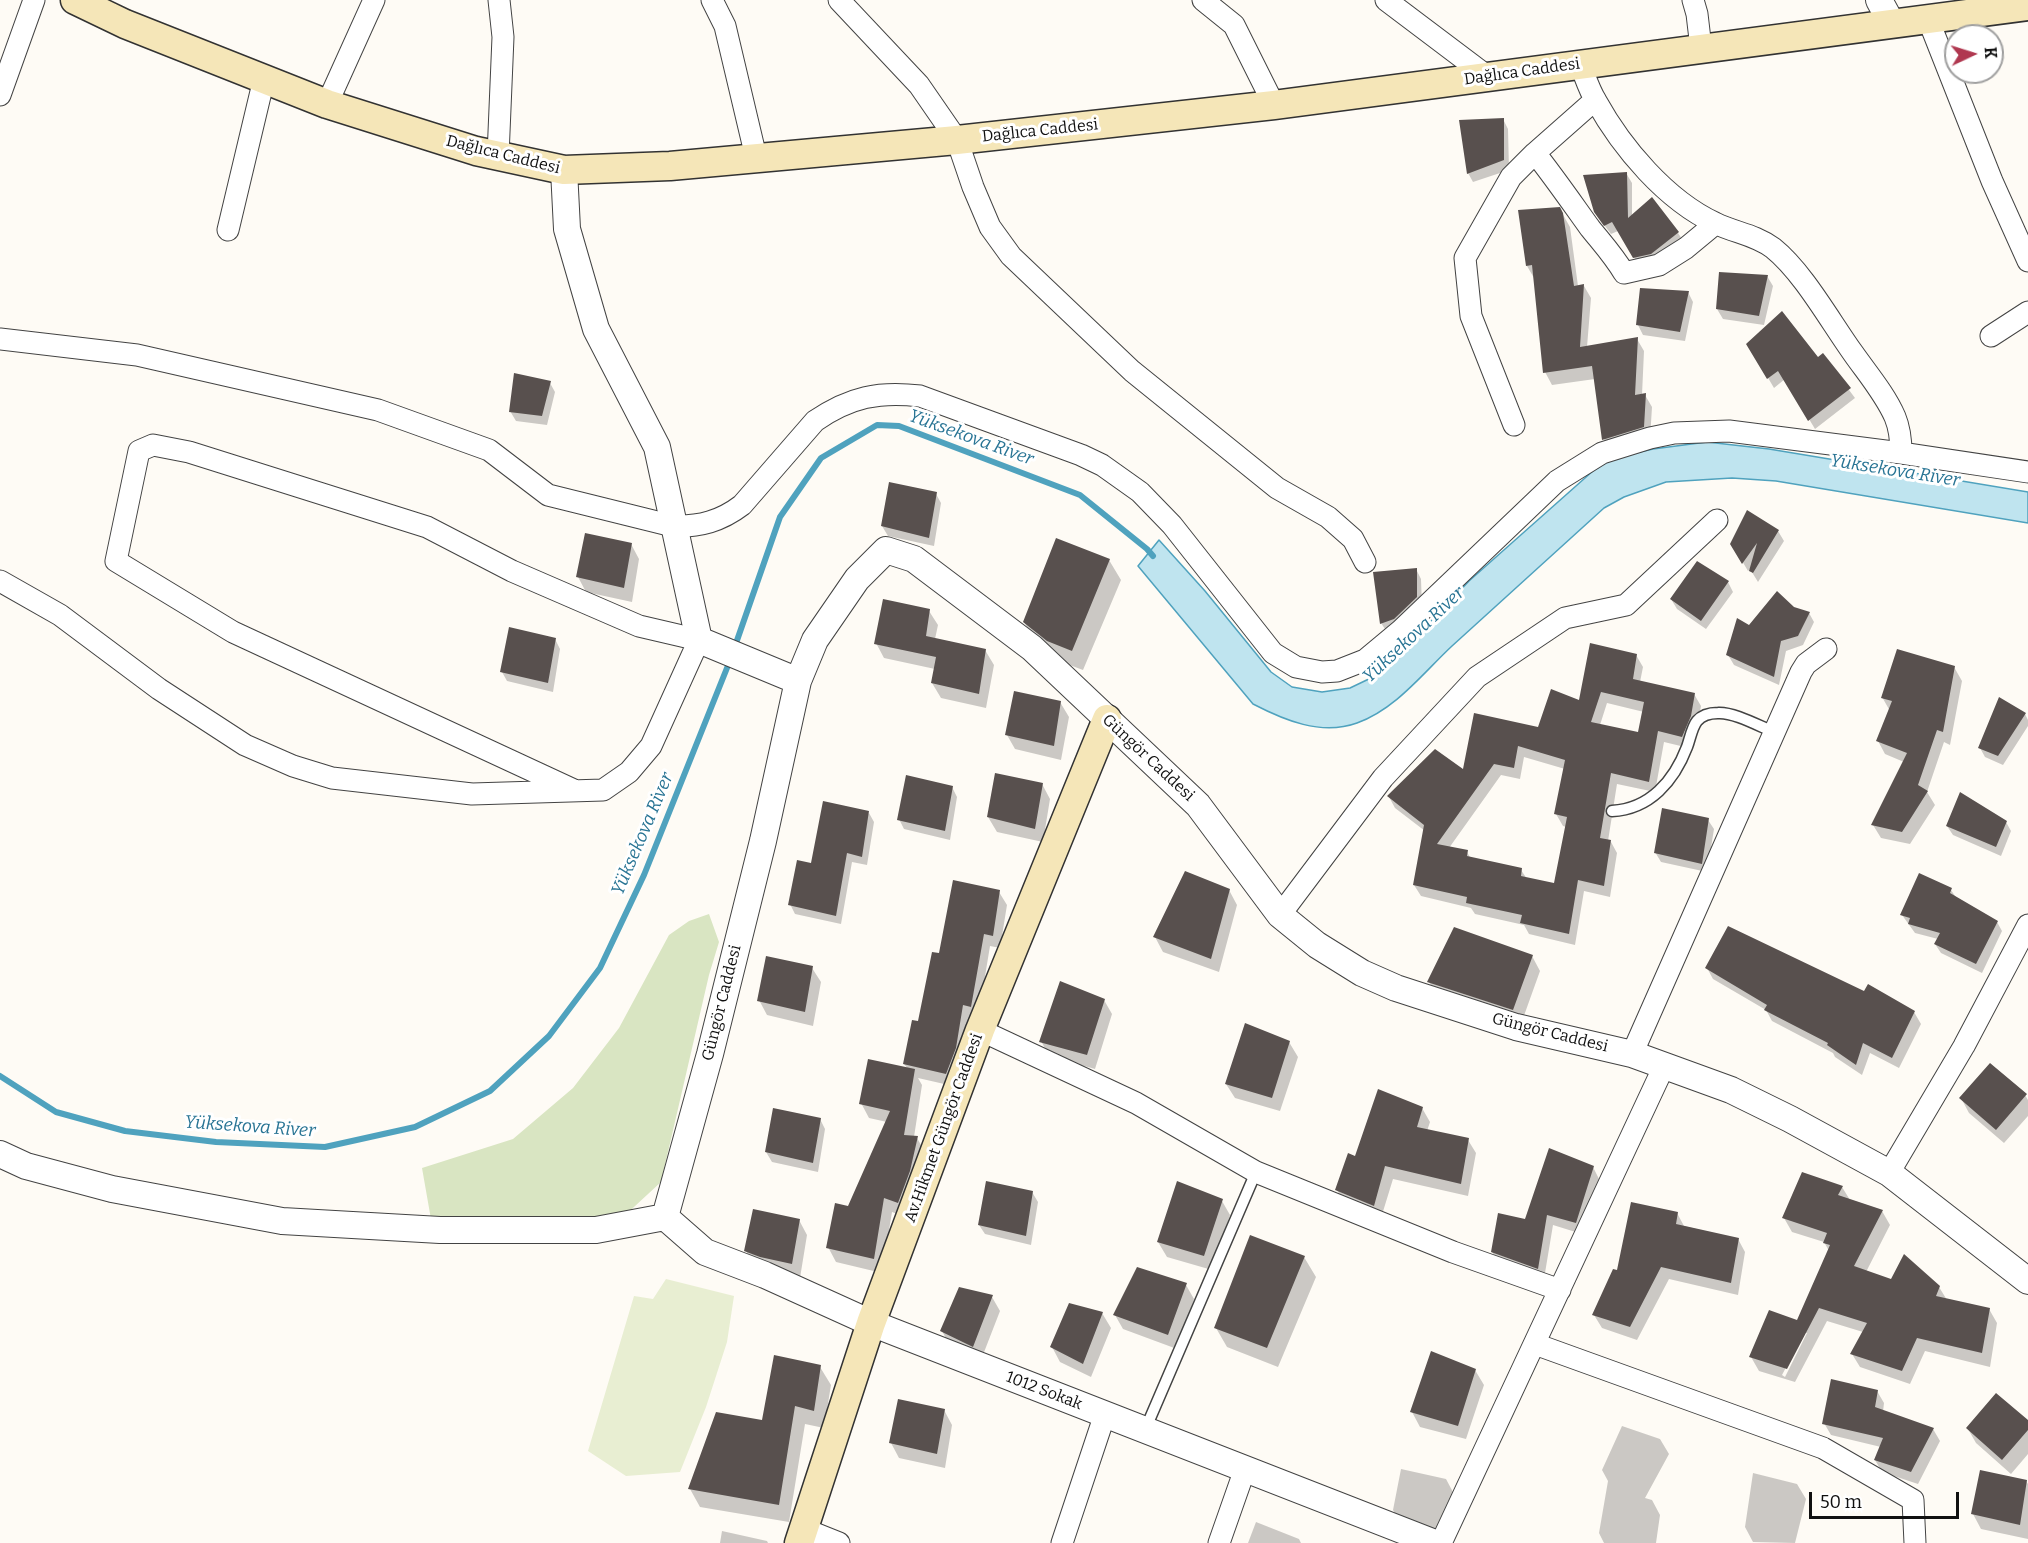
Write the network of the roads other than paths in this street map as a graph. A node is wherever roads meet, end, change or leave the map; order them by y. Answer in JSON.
{"nodes":[{"id":1,"x":34,"y":0,"type":"edge"},
{"id":2,"x":75,"y":0,"type":"edge"},
{"id":3,"x":374,"y":0,"type":"edge"},
{"id":4,"x":499,"y":0,"type":"edge"},
{"id":5,"x":712,"y":0,"type":"edge"},
{"id":6,"x":839,"y":0,"type":"edge"},
{"id":7,"x":1203,"y":0,"type":"edge"},
{"id":8,"x":1386,"y":0,"type":"edge"},
{"id":9,"x":1693,"y":0,"type":"edge"},
{"id":10,"x":2028,"y":6,"type":"edge"},
{"id":11,"x":1885,"y":12,"type":"edge"},
{"id":12,"x":1928,"y":19,"type":"junction"},
{"id":13,"x":1701,"y":48,"type":"junction"},
{"id":14,"x":1580,"y":64,"type":"junction"},
{"id":15,"x":1488,"y":77,"type":"junction"},
{"id":16,"x":264,"y":79,"type":"junction"},
{"id":17,"x":0,"y":95,"type":"edge"},
{"id":18,"x":1595,"y":100,"type":"junction"},
{"id":19,"x":327,"y":104,"type":"junction"},
{"id":20,"x":1274,"y":105,"type":"junction"},
{"id":21,"x":957,"y":140,"type":"junction"},
{"id":22,"x":1535,"y":153,"type":"junction"},
{"id":23,"x":498,"y":156,"type":"junction"},
{"id":24,"x":756,"y":157,"type":"junction"},
{"id":25,"x":564,"y":171,"type":"junction"},
{"id":26,"x":1715,"y":224,"type":"junction"},
{"id":27,"x":228,"y":230,"type":"dead end"},
{"id":28,"x":2028,"y":261,"type":"edge"},
{"id":29,"x":2028,"y":312,"type":"edge"},
{"id":30,"x":1991,"y":336,"type":"dead end"},
{"id":31,"x":0,"y":339,"type":"edge"},
{"id":32,"x":1514,"y":425,"type":"dead end"},
{"id":33,"x":1901,"y":453,"type":"junction"},
{"id":34,"x":2028,"y":472,"type":"edge"},
{"id":35,"x":1717,"y":520,"type":"dead end"},
{"id":36,"x":673,"y":526,"type":"junction"},
{"id":37,"x":1365,"y":562,"type":"dead end"},
{"id":38,"x":0,"y":581,"type":"edge"},
{"id":39,"x":699,"y":640,"type":"junction"},
{"id":40,"x":1826,"y":649,"type":"dead end"},
{"id":41,"x":798,"y":681,"type":"junction"},
{"id":42,"x":1107,"y":719,"type":"junction"},
{"id":43,"x":1774,"y":732,"type":"junction"},
{"id":44,"x":576,"y":791,"type":"junction"},
{"id":45,"x":1612,"y":811,"type":"dead end"},
{"id":46,"x":1280,"y":915,"type":"junction"},
{"id":47,"x":2028,"y":925,"type":"edge"},
{"id":48,"x":980,"y":1030,"type":"junction"},
{"id":49,"x":1632,"y":1054,"type":"junction"},
{"id":50,"x":1665,"y":1064,"type":"junction"},
{"id":51,"x":0,"y":1154,"type":"edge"},
{"id":52,"x":1256,"y":1172,"type":"junction"},
{"id":53,"x":1889,"y":1173,"type":"junction"},
{"id":54,"x":665,"y":1217,"type":"junction"},
{"id":55,"x":2028,"y":1281,"type":"edge"},
{"id":56,"x":1560,"y":1290,"type":"junction"},
{"id":57,"x":871,"y":1323,"type":"junction"},
{"id":58,"x":1535,"y":1344,"type":"junction"},
{"id":59,"x":1105,"y":1414,"type":"junction"},
{"id":60,"x":1144,"y":1430,"type":"junction"},
{"id":61,"x":1245,"y":1469,"type":"junction"},
{"id":62,"x":801,"y":1536,"type":"edge"},
{"id":63,"x":838,"y":1543,"type":"edge"},
{"id":64,"x":1062,"y":1543,"type":"edge"},
{"id":65,"x":1219,"y":1543,"type":"edge"},
{"id":66,"x":1435,"y":1543,"type":"edge"},
{"id":67,"x":1441,"y":1543,"type":"edge"},
{"id":68,"x":1915,"y":1543,"type":"edge"}],
"edges":[{"from":1,"to":17,"type":"street"},
{"from":2,"to":16,"type":"main road","name":"Dağlıca Caddesi"},
{"from":3,"to":19,"type":"street"},
{"from":4,"to":23,"type":"street"},
{"from":5,"to":24,"type":"street"},
{"from":6,"to":21,"type":"street"},
{"from":7,"to":20,"type":"street"},
{"from":8,"to":15,"type":"street"},
{"from":9,"to":13,"type":"street"},
{"from":10,"to":12,"type":"main road","name":"Dağlıca Caddesi"},
{"from":11,"to":12,"type":"main road","name":"Dağlıca Caddesi"},
{"from":11,"to":13,"type":"main road","name":"Dağlıca Caddesi"},
{"from":12,"to":28,"type":"street"},
{"from":13,"to":14,"type":"main road","name":"Dağlıca Caddesi"},
{"from":14,"to":15,"type":"main road","name":"Dağlıca Caddesi"},
{"from":14,"to":18,"type":"street"},
{"from":15,"to":20,"type":"main road","name":"Dağlıca Caddesi"},
{"from":16,"to":19,"type":"main road","name":"Dağlıca Caddesi"},
{"from":16,"to":27,"type":"street"},
{"from":18,"to":22,"type":"street"},
{"from":18,"to":26,"type":"street"},
{"from":19,"to":23,"type":"main road","name":"Dağlıca Caddesi"},
{"from":20,"to":21,"type":"main road","name":"Dağlıca Caddesi"},
{"from":21,"to":24,"type":"main road","name":"Dağlıca Caddesi"},
{"from":21,"to":37,"type":"street"},
{"from":22,"to":26,"type":"street"},
{"from":22,"to":32,"type":"street"},
{"from":23,"to":25,"type":"main road","name":"Dağlıca Caddesi"},
{"from":24,"to":25,"type":"main road","name":"Dağlıca Caddesi"},
{"from":25,"to":36,"type":"street"},
{"from":26,"to":33,"type":"street"},
{"from":29,"to":30,"type":"street"},
{"from":31,"to":36,"type":"street"},
{"from":33,"to":34,"type":"street"},
{"from":33,"to":36,"type":"street"},
{"from":35,"to":46,"type":"street"},
{"from":36,"to":39,"type":"street"},
{"from":38,"to":44,"type":"street"},
{"from":39,"to":41,"type":"street"},
{"from":39,"to":44,"type":"street"},
{"from":39,"to":44,"type":"street"},
{"from":40,"to":43,"type":"street"},
{"from":41,"to":42,"type":"street","name":"Güngör Caddesi"},
{"from":41,"to":54,"type":"street","name":"Güngör Caddesi"},
{"from":42,"to":46,"type":"street","name":"Güngör Caddesi"},
{"from":42,"to":48,"type":"main road","name":"Av.Hikmet Güngör Caddesi"},
{"from":43,"to":45,"type":"lane"},
{"from":43,"to":49,"type":"street"},
{"from":46,"to":49,"type":"street","name":"Güngör Caddesi"},
{"from":47,"to":53,"type":"street"},
{"from":48,"to":52,"type":"street"},
{"from":48,"to":57,"type":"main road","name":"Av.Hikmet Güngör Caddesi"},
{"from":49,"to":50,"type":"street","name":"Güngör Caddesi"},
{"from":50,"to":53,"type":"street","name":"Güngör Caddesi"},
{"from":50,"to":56,"type":"street"},
{"from":51,"to":54,"type":"street"},
{"from":52,"to":56,"type":"street"},
{"from":52,"to":60,"type":"lane"},
{"from":53,"to":55,"type":"street","name":"Güngör Caddesi"},
{"from":54,"to":57,"type":"street","name":"1012 Sokak"},
{"from":56,"to":58,"type":"street"},
{"from":57,"to":59,"type":"street","name":"1012 Sokak"},
{"from":57,"to":62,"type":"main road","name":"Av.Hikmet Güngör Caddesi"},
{"from":58,"to":67,"type":"street"},
{"from":58,"to":68,"type":"street"},
{"from":59,"to":60,"type":"street","name":"1012 Sokak"},
{"from":59,"to":64,"type":"street"},
{"from":60,"to":61,"type":"street","name":"1012 Sokak"},
{"from":61,"to":65,"type":"street"},
{"from":61,"to":66,"type":"street","name":"1012 Sokak"},
{"from":62,"to":63,"type":"street"}]}
